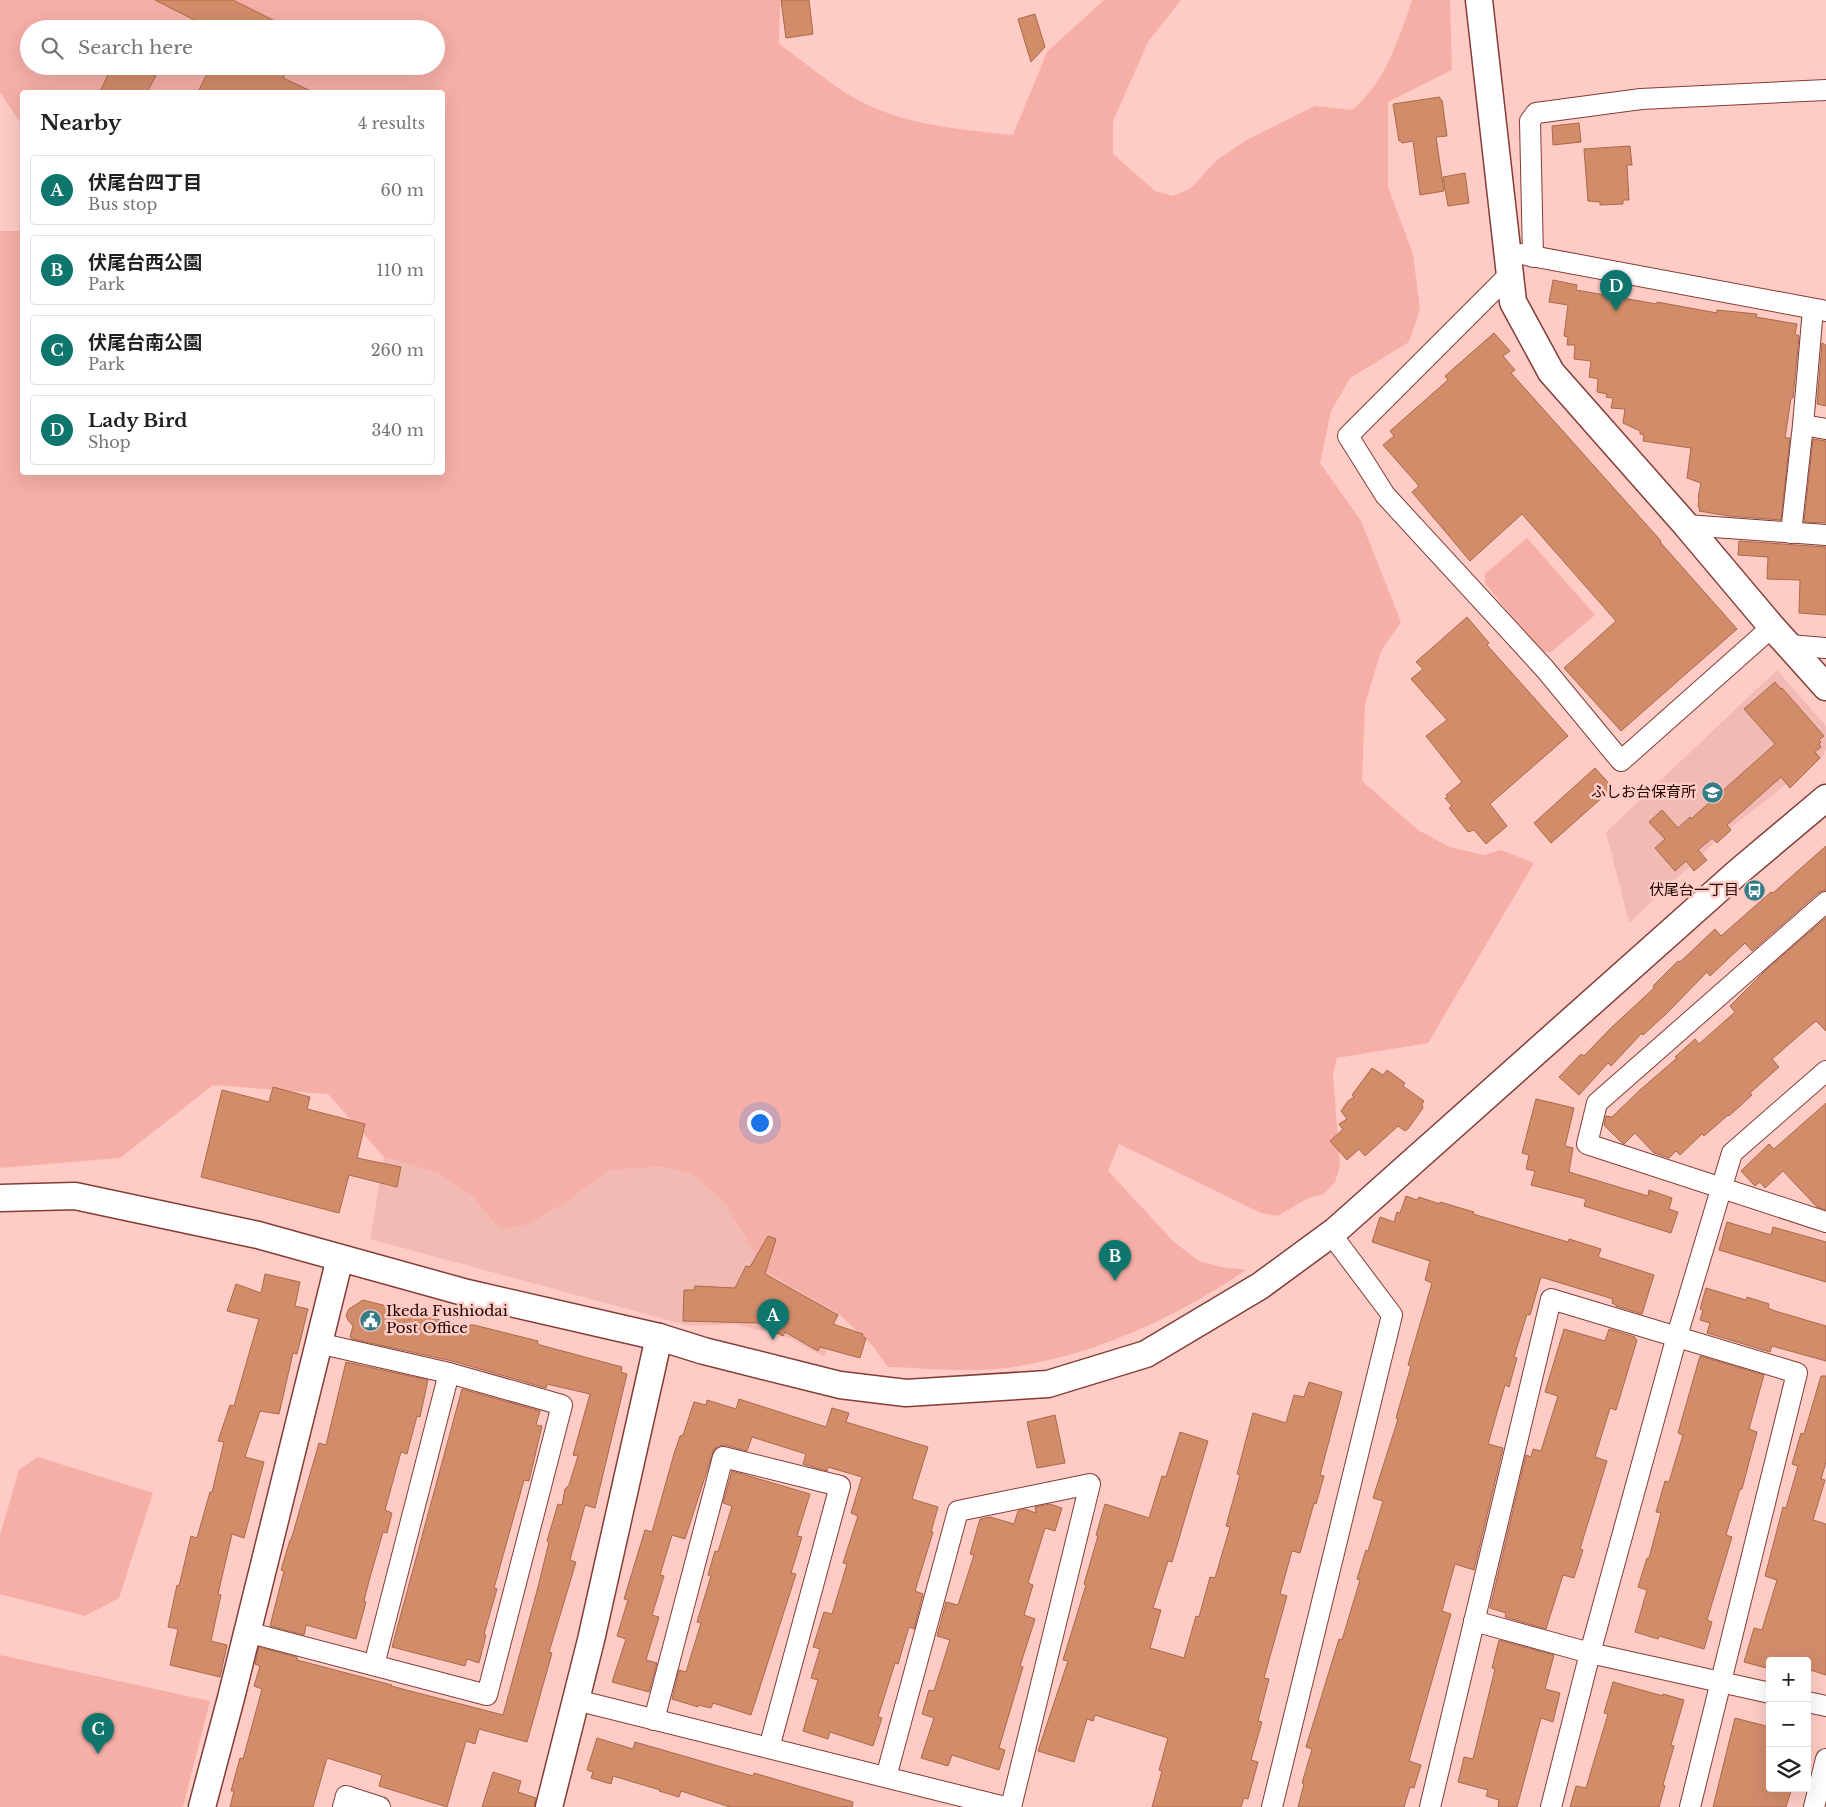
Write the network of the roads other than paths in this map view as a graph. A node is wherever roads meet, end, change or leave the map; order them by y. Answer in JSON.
{"nodes":[{"id":1,"x":1479,"y":0,"type":"edge"},
{"id":2,"x":1826,"y":90,"type":"edge"},
{"id":3,"x":1533,"y":257,"type":"junction"},
{"id":4,"x":1509,"y":263,"type":"junction"},
{"id":5,"x":1820,"y":310,"type":"edge"},
{"id":6,"x":1803,"y":425,"type":"junction"},
{"id":7,"x":1826,"y":429,"type":"edge"},
{"id":8,"x":1686,"y":525,"type":"junction"},
{"id":9,"x":1791,"y":533,"type":"junction"},
{"id":10,"x":1826,"y":535,"type":"edge"},
{"id":11,"x":1781,"y":636,"type":"junction"},
{"id":12,"x":1826,"y":648,"type":"edge"},
{"id":13,"x":1826,"y":687,"type":"edge"},
{"id":14,"x":1826,"y":798,"type":"edge"},
{"id":15,"x":1826,"y":902,"type":"edge"},
{"id":16,"x":1826,"y":1071,"type":"edge"},
{"id":17,"x":1722,"y":1188,"type":"junction"},
{"id":18,"x":0,"y":1198,"type":"edge"},
{"id":19,"x":1826,"y":1222,"type":"edge"},
{"id":20,"x":1331,"y":1234,"type":"junction"},
{"id":21,"x":340,"y":1258,"type":"junction"},
{"id":22,"x":1677,"y":1336,"type":"junction"},
{"id":23,"x":659,"y":1337,"type":"junction"},
{"id":24,"x":318,"y":1343,"type":"junction"},
{"id":25,"x":449,"y":1374,"type":"junction"},
{"id":26,"x":1474,"y":1621,"type":"junction"},
{"id":27,"x":247,"y":1632,"type":"junction"},
{"id":28,"x":1590,"y":1653,"type":"junction"},
{"id":29,"x":374,"y":1666,"type":"junction"},
{"id":30,"x":1721,"y":1682,"type":"junction"},
{"id":31,"x":1766,"y":1692,"type":"edge"},
{"id":32,"x":576,"y":1700,"type":"junction"},
{"id":33,"x":1811,"y":1703,"type":"edge"},
{"id":34,"x":1826,"y":1706,"type":"edge"},
{"id":35,"x":654,"y":1720,"type":"junction"},
{"id":36,"x":769,"y":1748,"type":"junction"},
{"id":37,"x":1826,"y":1759,"type":"edge"},
{"id":38,"x":886,"y":1777,"type":"junction"},
{"id":39,"x":202,"y":1807,"type":"edge"},
{"id":40,"x":343,"y":1807,"type":"edge"},
{"id":41,"x":380,"y":1807,"type":"edge"},
{"id":42,"x":550,"y":1807,"type":"edge"},
{"id":43,"x":1005,"y":1807,"type":"edge"},
{"id":44,"x":1011,"y":1807,"type":"edge"},
{"id":45,"x":1272,"y":1807,"type":"edge"},
{"id":46,"x":1430,"y":1807,"type":"edge"},
{"id":47,"x":1551,"y":1807,"type":"edge"},
{"id":48,"x":1690,"y":1807,"type":"edge"},
{"id":49,"x":1814,"y":1807,"type":"edge"}],
"edges":[{"from":1,"to":4,"type":"street"},
{"from":2,"to":3,"type":"street"},
{"from":3,"to":4,"type":"street"},
{"from":3,"to":5,"type":"street"},
{"from":4,"to":8,"type":"street"},
{"from":4,"to":11,"type":"street"},
{"from":5,"to":6,"type":"street"},
{"from":6,"to":7,"type":"street"},
{"from":6,"to":9,"type":"street"},
{"from":8,"to":9,"type":"street"},
{"from":8,"to":11,"type":"street"},
{"from":9,"to":10,"type":"street"},
{"from":11,"to":12,"type":"street"},
{"from":11,"to":13,"type":"street"},
{"from":14,"to":20,"type":"street"},
{"from":15,"to":17,"type":"street"},
{"from":16,"to":17,"type":"street"},
{"from":17,"to":19,"type":"street"},
{"from":17,"to":22,"type":"street"},
{"from":18,"to":21,"type":"street"},
{"from":20,"to":23,"type":"street"},
{"from":20,"to":45,"type":"street"},
{"from":21,"to":23,"type":"street"},
{"from":21,"to":24,"type":"street"},
{"from":22,"to":26,"type":"street"},
{"from":22,"to":28,"type":"street"},
{"from":22,"to":30,"type":"street"},
{"from":23,"to":32,"type":"street"},
{"from":24,"to":25,"type":"street"},
{"from":24,"to":27,"type":"street"},
{"from":25,"to":29,"type":"street"},
{"from":25,"to":29,"type":"street"},
{"from":26,"to":28,"type":"street"},
{"from":26,"to":46,"type":"street"},
{"from":27,"to":29,"type":"street"},
{"from":27,"to":39,"type":"street"},
{"from":28,"to":30,"type":"street"},
{"from":28,"to":47,"type":"street"},
{"from":30,"to":31,"type":"street"},
{"from":30,"to":48,"type":"street"},
{"from":32,"to":35,"type":"street"},
{"from":32,"to":42,"type":"street"},
{"from":33,"to":34,"type":"street"},
{"from":35,"to":36,"type":"street"},
{"from":35,"to":36,"type":"street"},
{"from":36,"to":38,"type":"street"},
{"from":37,"to":49,"type":"street"},
{"from":38,"to":43,"type":"street"},
{"from":38,"to":44,"type":"street"},
{"from":40,"to":41,"type":"street"}]}
